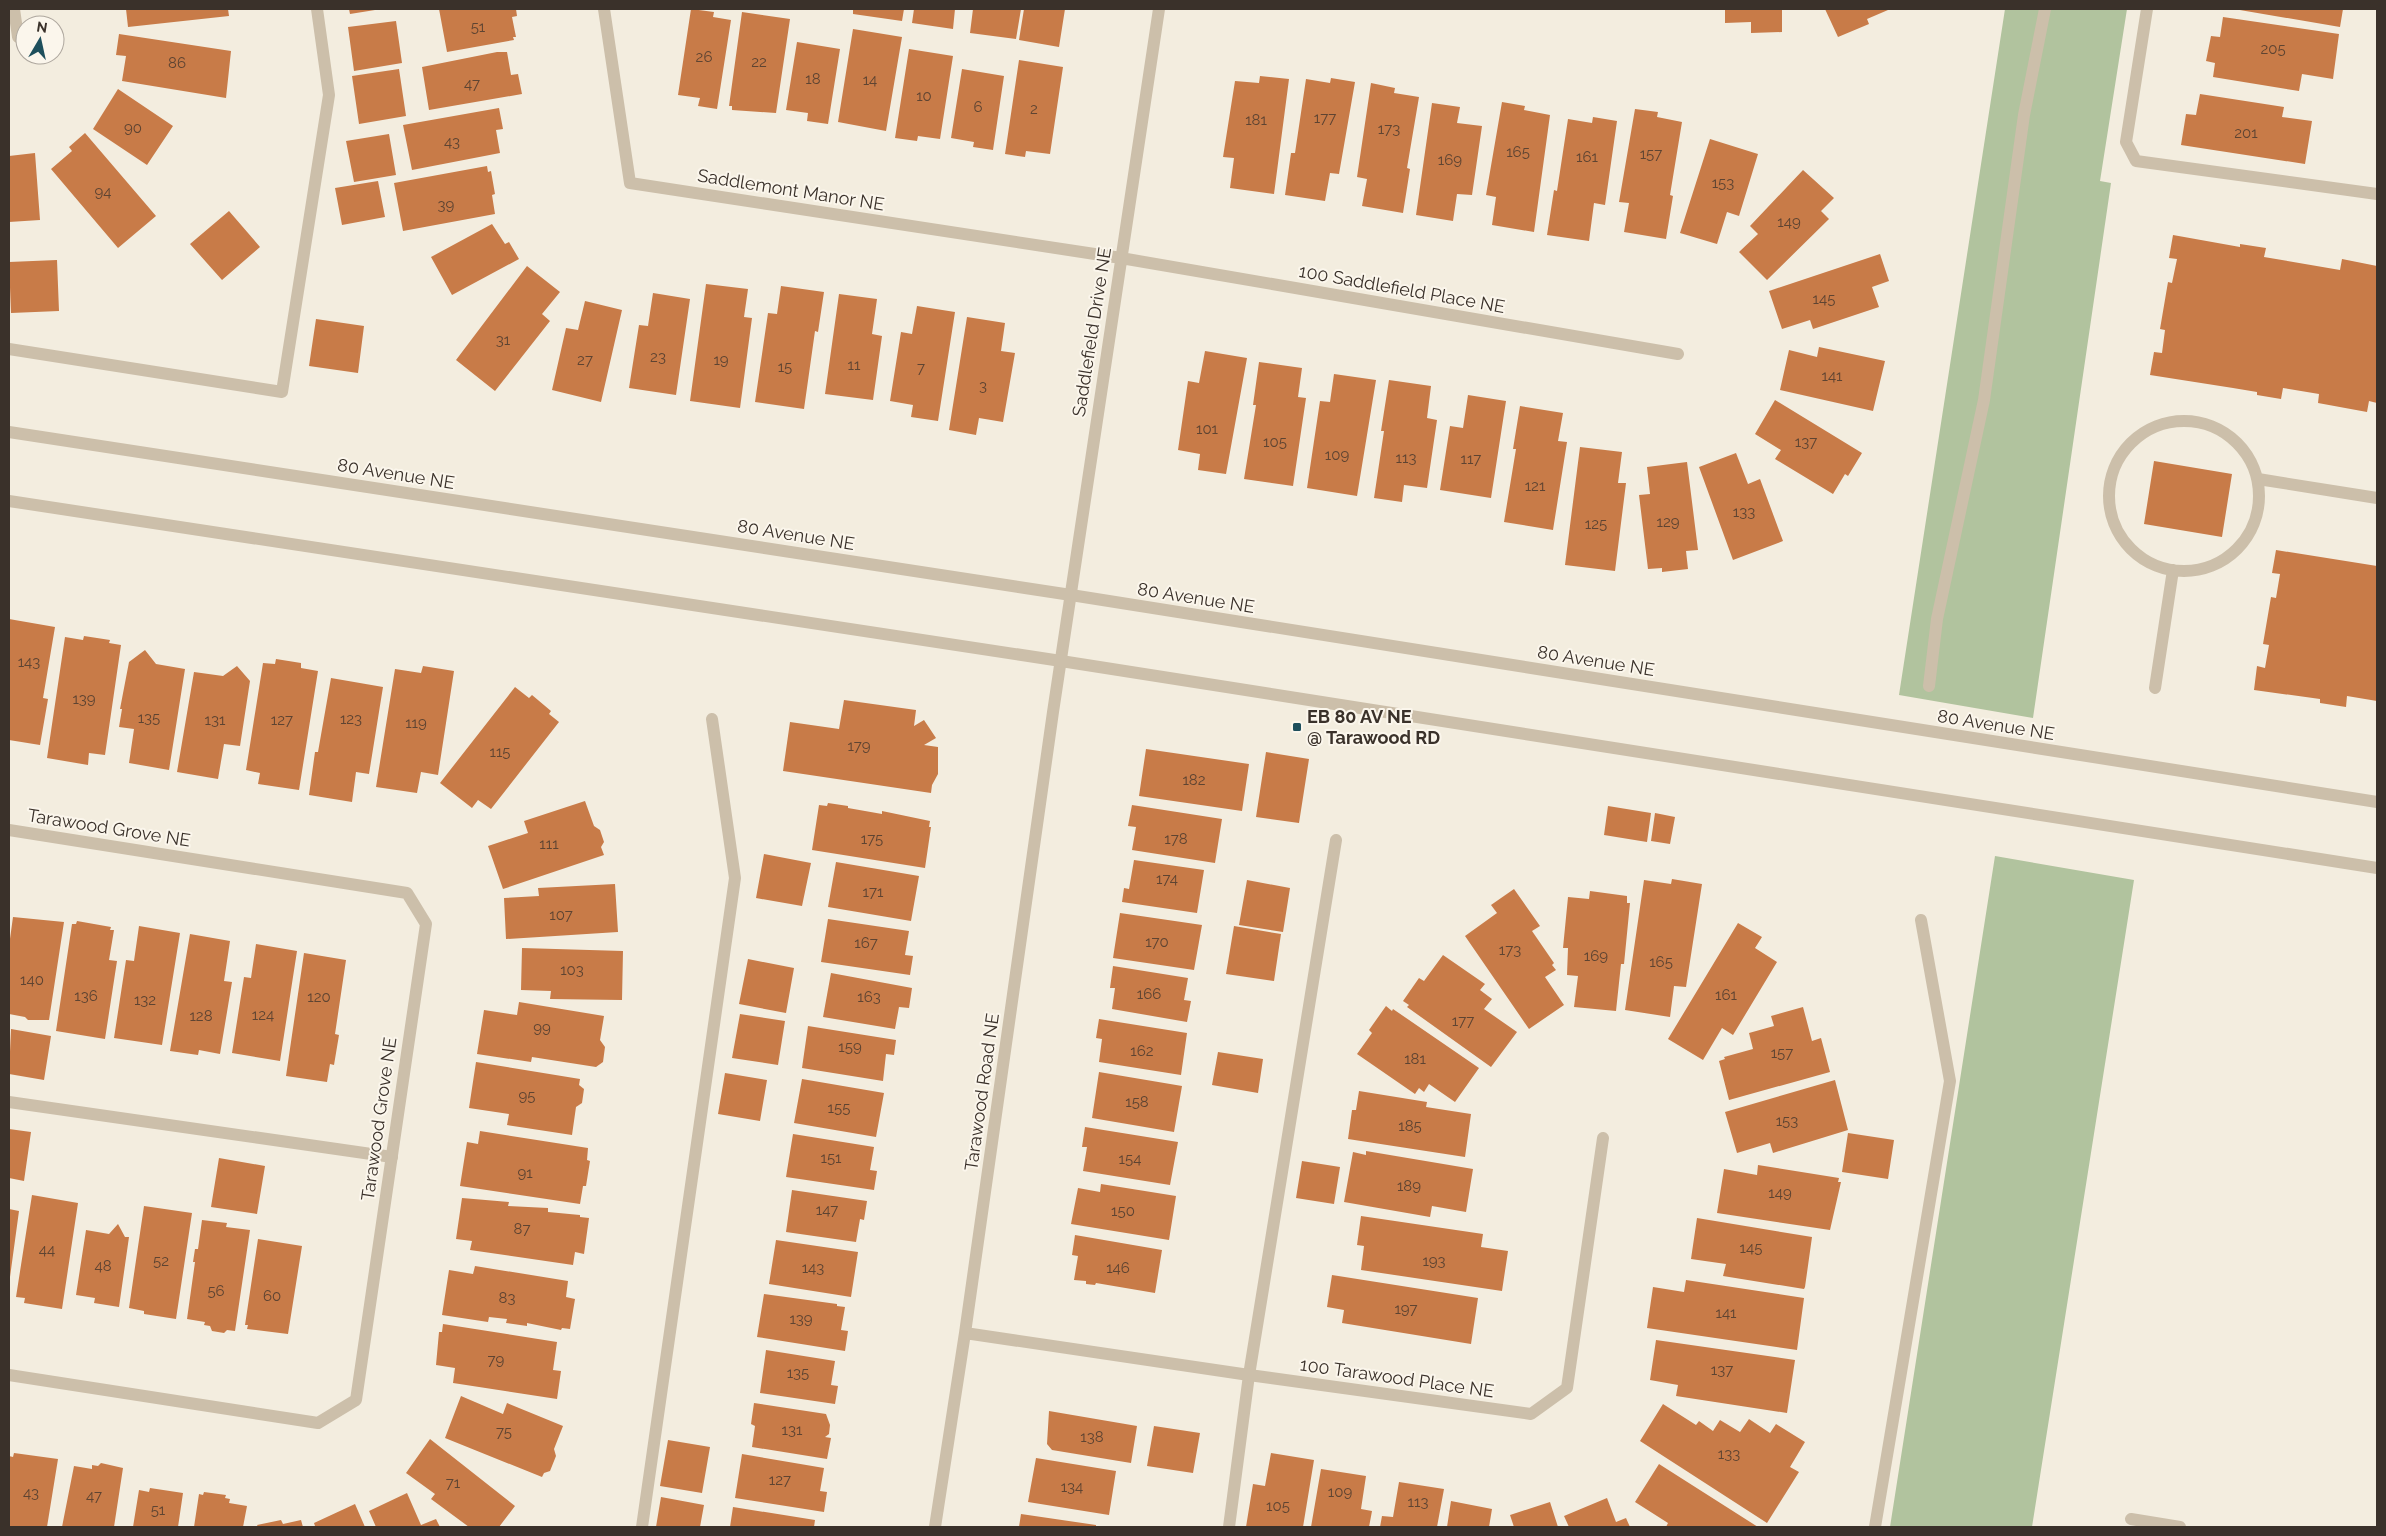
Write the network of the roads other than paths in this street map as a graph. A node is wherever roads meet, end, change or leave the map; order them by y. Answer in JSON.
{"nodes":[{"id":1,"x":317,"y":9,"type":"edge"},
{"id":2,"x":604,"y":9,"type":"edge"},
{"id":3,"x":1159,"y":9,"type":"edge"},
{"id":4,"x":2044,"y":9,"type":"edge"},
{"id":5,"x":2147,"y":9,"type":"edge"},
{"id":6,"x":2377,"y":194,"type":"edge"},
{"id":7,"x":1121,"y":258,"type":"junction"},
{"id":8,"x":9,"y":349,"type":"edge"},
{"id":9,"x":1678,"y":354,"type":"dead end"},
{"id":10,"x":9,"y":432,"type":"edge"},
{"id":11,"x":2258,"y":479,"type":"junction"},
{"id":12,"x":2377,"y":498,"type":"edge"},
{"id":13,"x":9,"y":501,"type":"edge"},
{"id":14,"x":2173,"y":570,"type":"junction"},
{"id":15,"x":1071,"y":595,"type":"junction"},
{"id":16,"x":1061,"y":661,"type":"junction"},
{"id":17,"x":1929,"y":686,"type":"dead end"},
{"id":18,"x":2155,"y":688,"type":"dead end"},
{"id":19,"x":712,"y":719,"type":"dead end"},
{"id":20,"x":2377,"y":802,"type":"edge"},
{"id":21,"x":9,"y":830,"type":"edge"},
{"id":22,"x":1336,"y":840,"type":"dead end"},
{"id":23,"x":2377,"y":868,"type":"edge"},
{"id":24,"x":1921,"y":920,"type":"dead end"},
{"id":25,"x":9,"y":1102,"type":"edge"},
{"id":26,"x":1603,"y":1138,"type":"dead end"},
{"id":27,"x":392,"y":1157,"type":"junction"},
{"id":28,"x":965,"y":1333,"type":"junction"},
{"id":29,"x":9,"y":1375,"type":"edge"},
{"id":30,"x":1250,"y":1376,"type":"junction"},
{"id":31,"x":2131,"y":1519,"type":"dead end"},
{"id":32,"x":642,"y":1527,"type":"edge"},
{"id":33,"x":935,"y":1527,"type":"edge"},
{"id":34,"x":1229,"y":1527,"type":"edge"},
{"id":35,"x":1875,"y":1527,"type":"edge"},
{"id":36,"x":2180,"y":1527,"type":"edge"}],
"edges":[{"from":1,"to":8,"type":"street"},
{"from":2,"to":7,"type":"street","name":"Saddlemont Manor NE"},
{"from":3,"to":7,"type":"street","name":"Saddlefield Drive NE"},
{"from":4,"to":17,"type":"street"},
{"from":5,"to":6,"type":"street"},
{"from":7,"to":9,"type":"street","name":"100 Saddlefield Place NE"},
{"from":7,"to":15,"type":"street","name":"Saddlefield Drive NE"},
{"from":10,"to":15,"type":"street","name":"80 Avenue NE"},
{"from":11,"to":12,"type":"street"},
{"from":11,"to":14,"type":"street"},
{"from":11,"to":14,"type":"street"},
{"from":13,"to":16,"type":"street"},
{"from":14,"to":18,"type":"street"},
{"from":15,"to":16,"type":"street","name":"Saddlefield Drive NE"},
{"from":15,"to":20,"type":"street","name":"80 Avenue NE"},
{"from":16,"to":23,"type":"street"},
{"from":16,"to":28,"type":"street","name":"Tarawood Road NE"},
{"from":19,"to":32,"type":"street"},
{"from":21,"to":27,"type":"street","name":"Tarawood Grove NE"},
{"from":22,"to":30,"type":"street"},
{"from":24,"to":35,"type":"street"},
{"from":25,"to":27,"type":"street"},
{"from":26,"to":30,"type":"street","name":"100 Tarawood Place NE"},
{"from":27,"to":29,"type":"street","name":"Tarawood Grove NE"},
{"from":28,"to":30,"type":"street","name":"100 Tarawood Place NE"},
{"from":28,"to":33,"type":"street","name":"Tarawood Road NE"},
{"from":30,"to":34,"type":"street"},
{"from":31,"to":36,"type":"street"}]}
